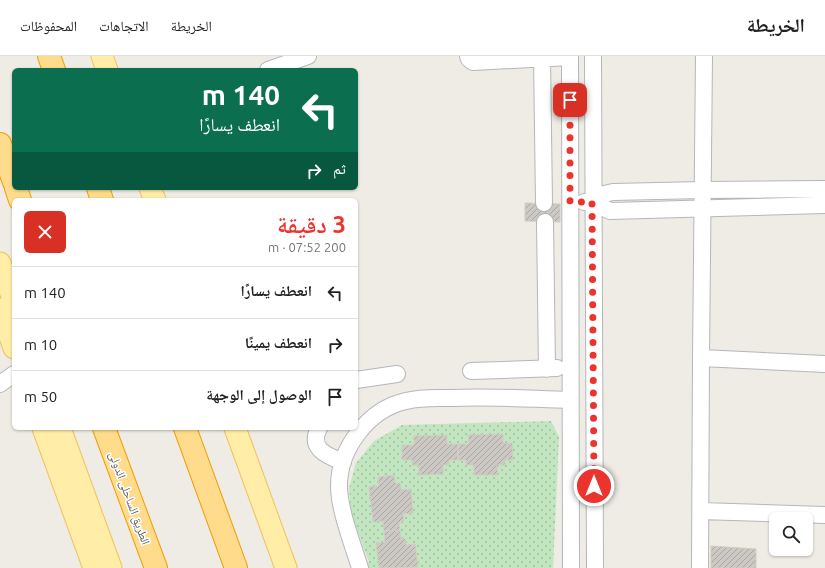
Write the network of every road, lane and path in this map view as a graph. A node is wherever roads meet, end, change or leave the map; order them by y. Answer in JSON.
{"nodes":[{"id":1,"x":49,"y":56,"type":"edge"},
{"id":2,"x":90,"y":56,"type":"edge"},
{"id":3,"x":102,"y":56,"type":"edge"},
{"id":4,"x":308,"y":56,"type":"edge"},
{"id":5,"x":468,"y":56,"type":"edge"},
{"id":6,"x":593,"y":56,"type":"edge"},
{"id":7,"x":704,"y":56,"type":"edge"},
{"id":8,"x":542,"y":57,"type":"edge"},
{"id":9,"x":570,"y":57,"type":"edge"},
{"id":10,"x":53,"y":68,"type":"edge"},
{"id":11,"x":94,"y":68,"type":"edge"},
{"id":12,"x":106,"y":68,"type":"edge"},
{"id":13,"x":274,"y":68,"type":"edge"},
{"id":14,"x":0,"y":144,"type":"edge"},
{"id":15,"x":12,"y":177,"type":"edge"},
{"id":16,"x":825,"y":189,"type":"edge"},
{"id":17,"x":702,"y":190,"type":"junction"},
{"id":18,"x":570,"y":202,"type":"junction"},
{"id":19,"x":592,"y":202,"type":"junction"},
{"id":20,"x":544,"y":203,"type":"dead end"},
{"id":21,"x":825,"y":205,"type":"edge"},
{"id":22,"x":702,"y":208,"type":"junction"},
{"id":23,"x":544,"y":222,"type":"dead end"},
{"id":24,"x":0,"y":263,"type":"edge"},
{"id":25,"x":12,"y":296,"type":"edge"},
{"id":26,"x":0,"y":309,"type":"edge"},
{"id":27,"x":12,"y":342,"type":"edge"},
{"id":28,"x":701,"y":358,"type":"junction"},
{"id":29,"x":825,"y":364,"type":"edge"},
{"id":30,"x":570,"y":368,"type":"junction"},
{"id":31,"x":547,"y":369,"type":"junction"},
{"id":32,"x":471,"y":371,"type":"dead end"},
{"id":33,"x":397,"y":374,"type":"dead end"},
{"id":34,"x":12,"y":375,"type":"edge"},
{"id":35,"x":358,"y":380,"type":"edge"},
{"id":36,"x":0,"y":384,"type":"edge"},
{"id":37,"x":570,"y":400,"type":"junction"},
{"id":38,"x":360,"y":425,"type":"edge"},
{"id":39,"x":44,"y":430,"type":"edge"},
{"id":40,"x":61,"y":430,"type":"edge"},
{"id":41,"x":105,"y":430,"type":"edge"},
{"id":42,"x":186,"y":430,"type":"edge"},
{"id":43,"x":234,"y":430,"type":"edge"},
{"id":44,"x":234,"y":430,"type":"edge"},
{"id":45,"x":318,"y":430,"type":"edge"},
{"id":46,"x":358,"y":430,"type":"edge"},
{"id":47,"x":343,"y":462,"type":"junction"},
{"id":48,"x":701,"y":511,"type":"junction"},
{"id":49,"x":825,"y":515,"type":"edge"},
{"id":50,"x":94,"y":568,"type":"edge"},
{"id":51,"x":111,"y":568,"type":"edge"},
{"id":52,"x":156,"y":568,"type":"edge"},
{"id":53,"x":236,"y":568,"type":"edge"},
{"id":54,"x":273,"y":568,"type":"edge"},
{"id":55,"x":286,"y":568,"type":"edge"},
{"id":56,"x":360,"y":568,"type":"edge"},
{"id":57,"x":571,"y":568,"type":"edge"},
{"id":58,"x":595,"y":568,"type":"edge"},
{"id":59,"x":700,"y":568,"type":"edge"}],
"edges":[{"from":1,"to":10,"type":"highway"},
{"from":2,"to":11,"type":"main road"},
{"from":3,"to":12,"type":"main road"},
{"from":4,"to":13,"type":"street"},
{"from":5,"to":8,"type":"street"},
{"from":6,"to":19,"type":"street"},
{"from":7,"to":17,"type":"street"},
{"from":8,"to":9,"type":"street"},
{"from":8,"to":20,"type":"street"},
{"from":9,"to":18,"type":"street"},
{"from":14,"to":15,"type":"highway"},
{"from":16,"to":17,"type":"street"},
{"from":17,"to":19,"type":"street"},
{"from":17,"to":22,"type":"street"},
{"from":18,"to":19,"type":"street"},
{"from":18,"to":30,"type":"street"},
{"from":19,"to":22,"type":"street"},
{"from":19,"to":58,"type":"street"},
{"from":21,"to":22,"type":"street"},
{"from":22,"to":28,"type":"street"},
{"from":23,"to":31,"type":"street"},
{"from":24,"to":25,"type":"main road"},
{"from":26,"to":27,"type":"main road"},
{"from":28,"to":29,"type":"street"},
{"from":28,"to":48,"type":"street"},
{"from":30,"to":31,"type":"street"},
{"from":30,"to":37,"type":"street"},
{"from":31,"to":32,"type":"street"},
{"from":33,"to":35,"type":"street"},
{"from":34,"to":36,"type":"street"},
{"from":37,"to":38,"type":"street"},
{"from":37,"to":57,"type":"street"},
{"from":39,"to":50,"type":"main road"},
{"from":40,"to":51,"type":"main road"},
{"from":41,"to":52,"type":"highway","name":"الطريق الساحلى الدولى"},
{"from":42,"to":53,"type":"highway"},
{"from":43,"to":54,"type":"main road"},
{"from":44,"to":55,"type":"main road"},
{"from":45,"to":47,"type":"street"},
{"from":46,"to":47,"type":"street"},
{"from":47,"to":56,"type":"street"},
{"from":48,"to":49,"type":"street"},
{"from":48,"to":59,"type":"street"}]}
